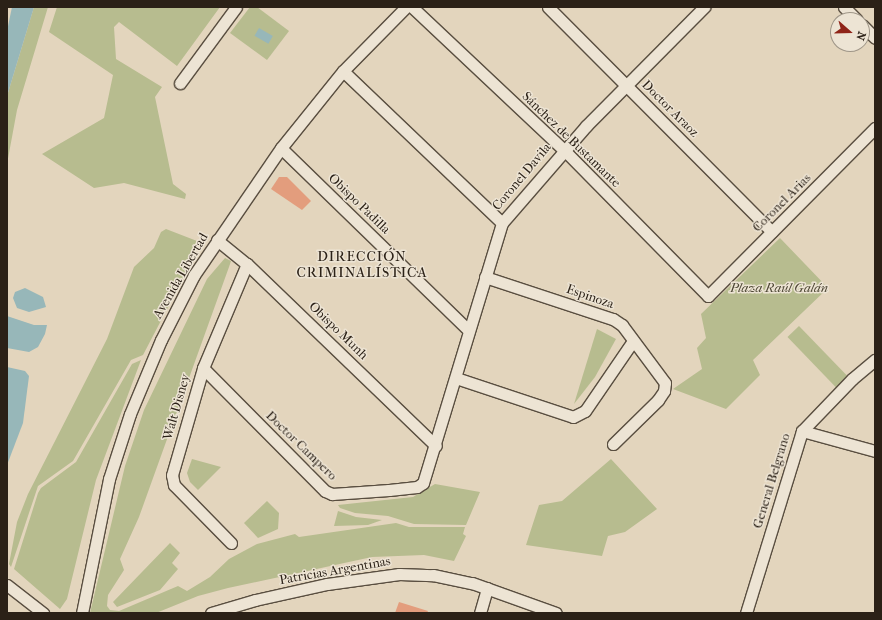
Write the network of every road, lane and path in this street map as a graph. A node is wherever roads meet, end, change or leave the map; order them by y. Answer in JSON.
{"nodes":[{"id":1,"x":236,"y":7,"type":"edge"},
{"id":2,"x":406,"y":7,"type":"edge"},
{"id":3,"x":412,"y":7,"type":"edge"},
{"id":4,"x":548,"y":7,"type":"edge"},
{"id":5,"x":704,"y":7,"type":"edge"},
{"id":6,"x":343,"y":71,"type":"junction"},
{"id":7,"x":180,"y":83,"type":"dead end"},
{"id":8,"x":626,"y":86,"type":"junction"},
{"id":9,"x":875,"y":128,"type":"edge"},
{"id":10,"x":281,"y":148,"type":"junction"},
{"id":11,"x":564,"y":150,"type":"junction"},
{"id":12,"x":502,"y":224,"type":"junction"},
{"id":13,"x":772,"y":232,"type":"junction"},
{"id":14,"x":217,"y":240,"type":"junction"},
{"id":15,"x":246,"y":264,"type":"junction"},
{"id":16,"x":485,"y":277,"type":"junction"},
{"id":17,"x":708,"y":296,"type":"joint"},
{"id":18,"x":469,"y":331,"type":"junction"},
{"id":19,"x":633,"y":341,"type":"junction"},
{"id":20,"x":875,"y":360,"type":"edge"},
{"id":21,"x":203,"y":368,"type":"junction"},
{"id":22,"x":456,"y":378,"type":"junction"},
{"id":23,"x":802,"y":431,"type":"junction"},
{"id":24,"x":613,"y":444,"type":"dead end"},
{"id":25,"x":436,"y":446,"type":"junction"},
{"id":26,"x":875,"y":451,"type":"edge"},
{"id":27,"x":423,"y":483,"type":"joint"},
{"id":28,"x":231,"y":543,"type":"dead end"},
{"id":29,"x":7,"y":585,"type":"edge"},
{"id":30,"x":487,"y":588,"type":"junction"},
{"id":31,"x":43,"y":613,"type":"edge"},
{"id":32,"x":82,"y":613,"type":"edge"},
{"id":33,"x":211,"y":613,"type":"edge"},
{"id":34,"x":480,"y":613,"type":"edge"},
{"id":35,"x":556,"y":613,"type":"edge"},
{"id":36,"x":746,"y":613,"type":"edge"}],
"edges":[{"from":1,"to":7,"type":"street"},
{"from":2,"to":6,"type":"street","name":"Avenida Libertad"},
{"from":3,"to":11,"type":"street","name":"Sánchez de Bustamante"},
{"from":4,"to":8,"type":"street","name":"Doctor Araoz"},
{"from":5,"to":8,"type":"street","name":"Coronel Davila"},
{"from":6,"to":10,"type":"street","name":"Avenida Libertad"},
{"from":6,"to":12,"type":"street"},
{"from":8,"to":11,"type":"street","name":"Coronel Davila"},
{"from":8,"to":13,"type":"street","name":"Doctor Araoz"},
{"from":9,"to":13,"type":"street","name":"Coronel Arias"},
{"from":10,"to":14,"type":"street","name":"Avenida Libertad"},
{"from":10,"to":18,"type":"street","name":"Obispo Padilla"},
{"from":11,"to":12,"type":"street","name":"Coronel Davila"},
{"from":11,"to":17,"type":"street","name":"Sánchez de Bustamante"},
{"from":12,"to":16,"type":"street","name":"Coronel Davila"},
{"from":13,"to":17,"type":"street","name":"Coronel Arias"},
{"from":14,"to":15,"type":"street","name":"Obispo Munh"},
{"from":14,"to":32,"type":"street","name":"Avenida Libertad"},
{"from":15,"to":21,"type":"street","name":"Walt Disney"},
{"from":15,"to":25,"type":"street","name":"Obispo Munh"},
{"from":16,"to":18,"type":"street","name":"Coronel Davila"},
{"from":16,"to":19,"type":"street","name":"Espinoza"},
{"from":18,"to":22,"type":"street","name":"Coronel Davila"},
{"from":19,"to":22,"type":"street"},
{"from":19,"to":24,"type":"street","name":"Espinoza"},
{"from":20,"to":23,"type":"street","name":"General Belgrano"},
{"from":21,"to":27,"type":"street","name":"Doctor Campero"},
{"from":21,"to":28,"type":"street","name":"Walt Disney"},
{"from":22,"to":25,"type":"street","name":"Coronel Davila"},
{"from":23,"to":26,"type":"street"},
{"from":23,"to":36,"type":"street","name":"General Belgrano"},
{"from":25,"to":27,"type":"street","name":"Coronel Davila"},
{"from":29,"to":31,"type":"street"},
{"from":30,"to":33,"type":"street","name":"Patricias Argentinas"},
{"from":30,"to":34,"type":"street"},
{"from":30,"to":35,"type":"street","name":"Patricias Argentinas"}]}
